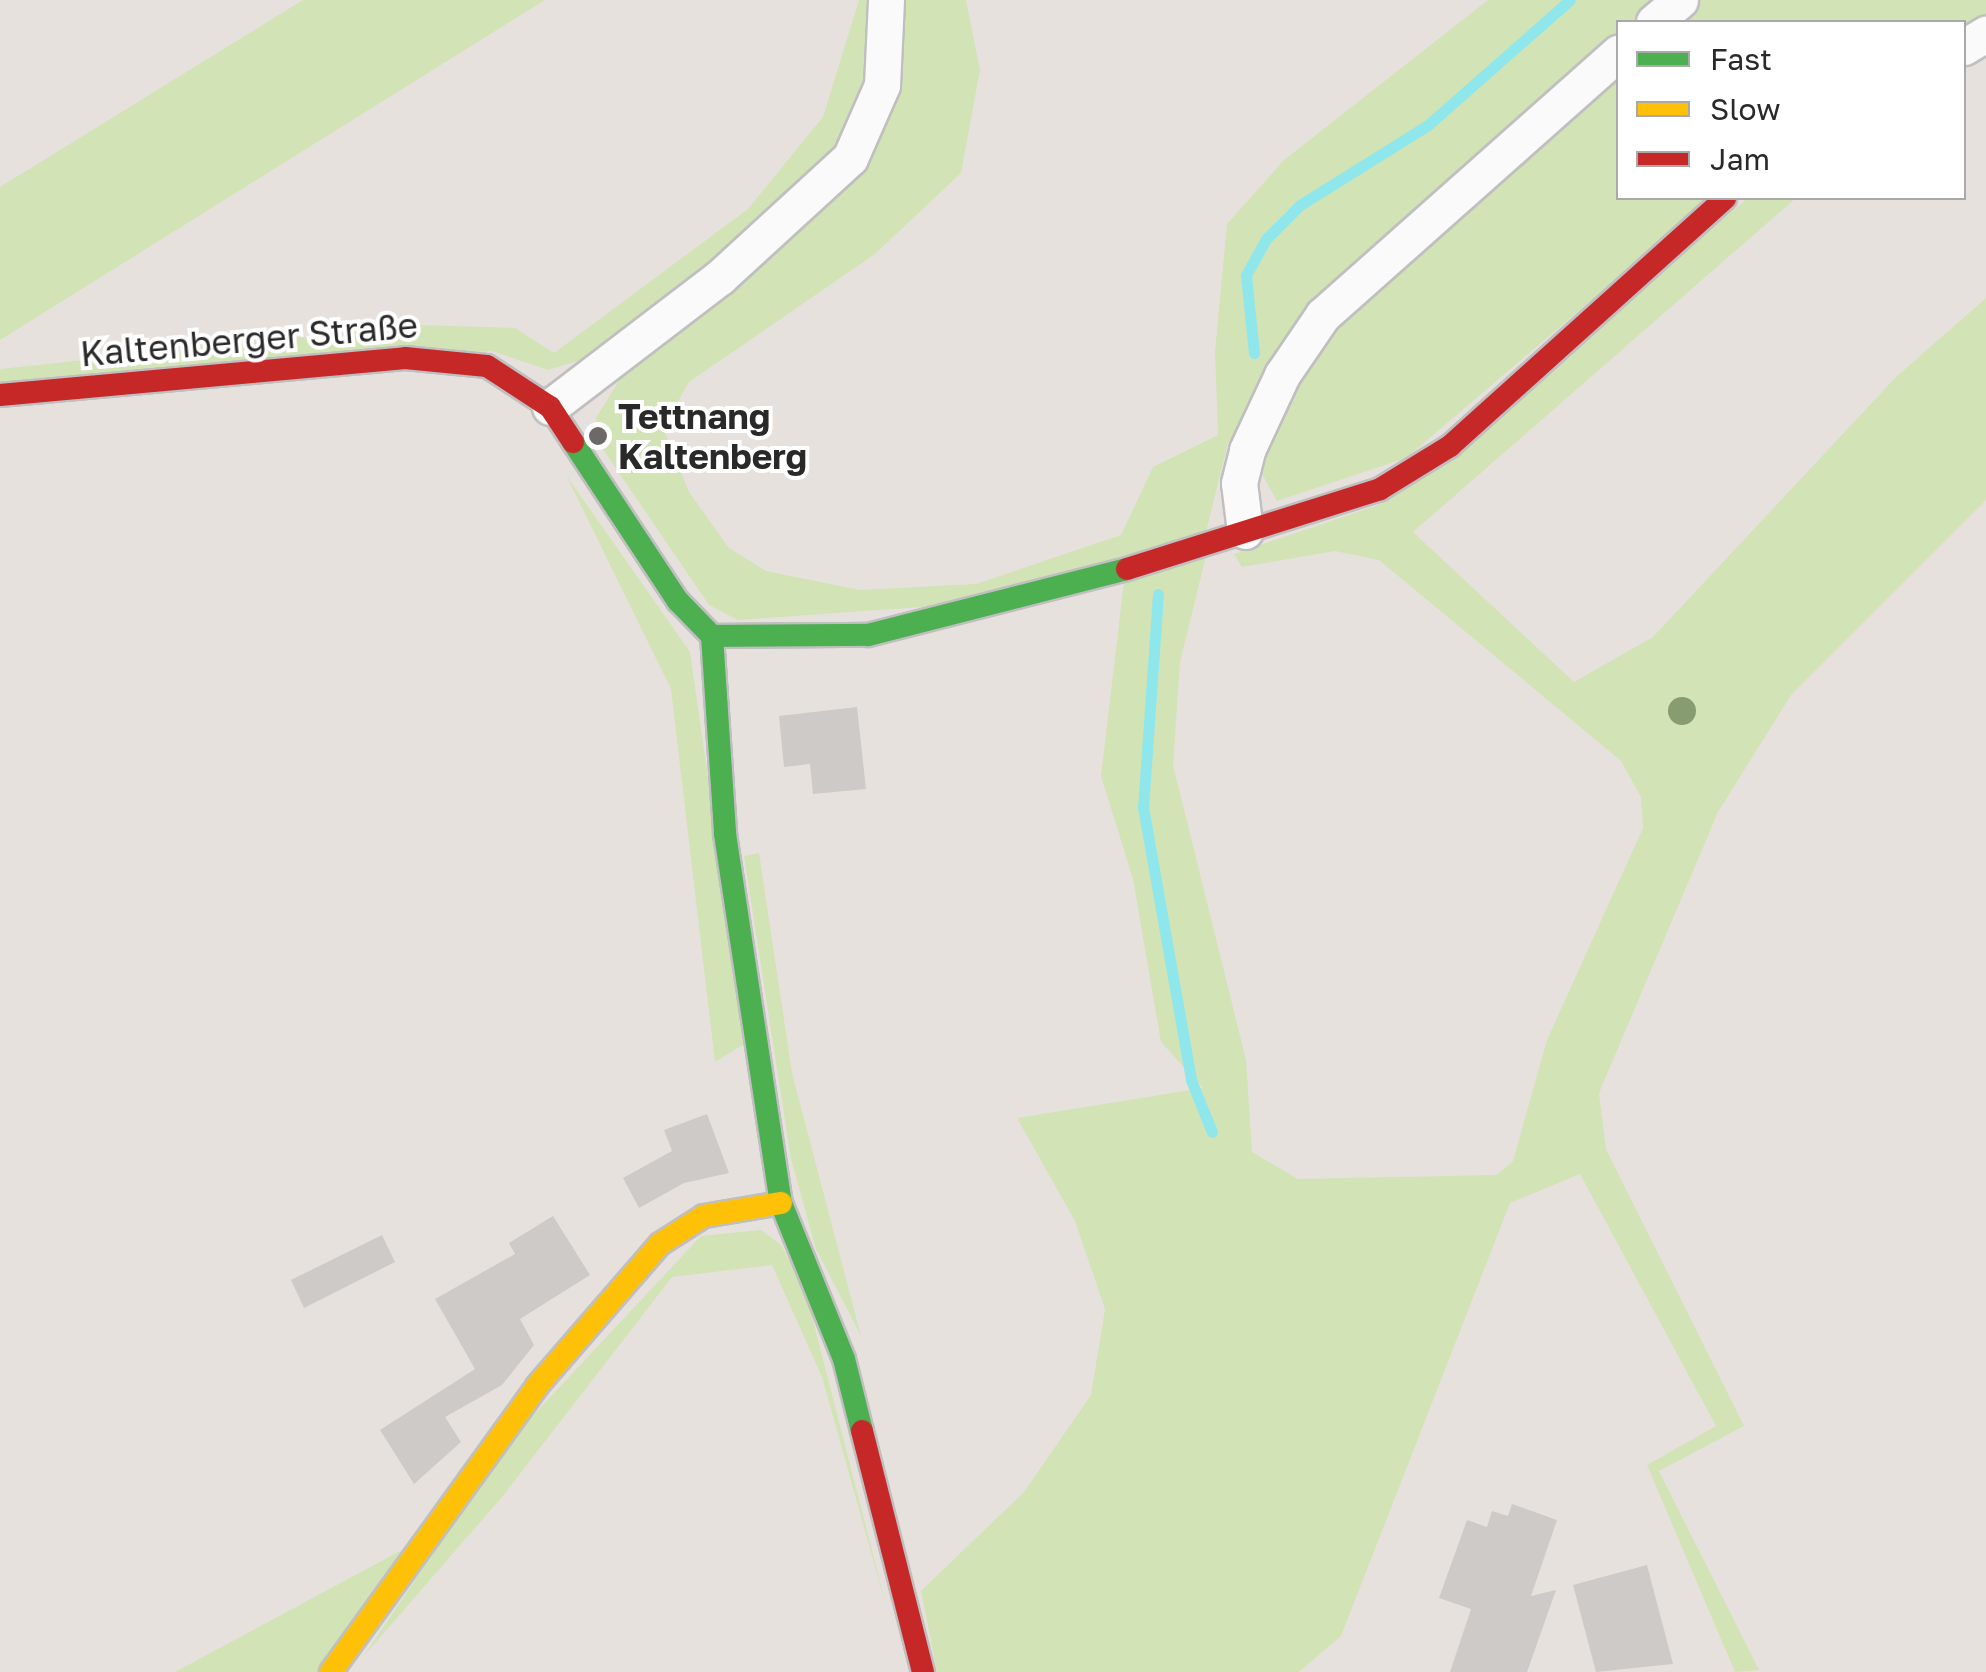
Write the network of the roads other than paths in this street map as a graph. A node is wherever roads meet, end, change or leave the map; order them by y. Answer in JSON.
{"nodes":[{"id":1,"x":886,"y":0,"type":"edge"},
{"id":2,"x":1680,"y":0,"type":"edge"},
{"id":3,"x":1656,"y":20,"type":"edge"},
{"id":4,"x":1616,"y":55,"type":"edge"},
{"id":5,"x":1723,"y":200,"type":"edge"},
{"id":6,"x":0,"y":395,"type":"edge"},
{"id":7,"x":550,"y":407,"type":"junction"},
{"id":8,"x":1245,"y":531,"type":"junction"},
{"id":9,"x":712,"y":636,"type":"junction"},
{"id":10,"x":780,"y":1203,"type":"junction"},
{"id":11,"x":331,"y":1672,"type":"edge"},
{"id":12,"x":923,"y":1672,"type":"edge"}],
"edges":[{"from":1,"to":7,"type":"street"},
{"from":2,"to":3,"type":"street"},
{"from":4,"to":8,"type":"street"},
{"from":5,"to":8,"type":"street"},
{"from":6,"to":7,"type":"street","name":"Kaltenberger Straße"},
{"from":7,"to":9,"type":"street","name":"Kaltenberger Straße"},
{"from":8,"to":9,"type":"street"},
{"from":9,"to":10,"type":"street"},
{"from":10,"to":11,"type":"street"},
{"from":10,"to":12,"type":"street"}]}
